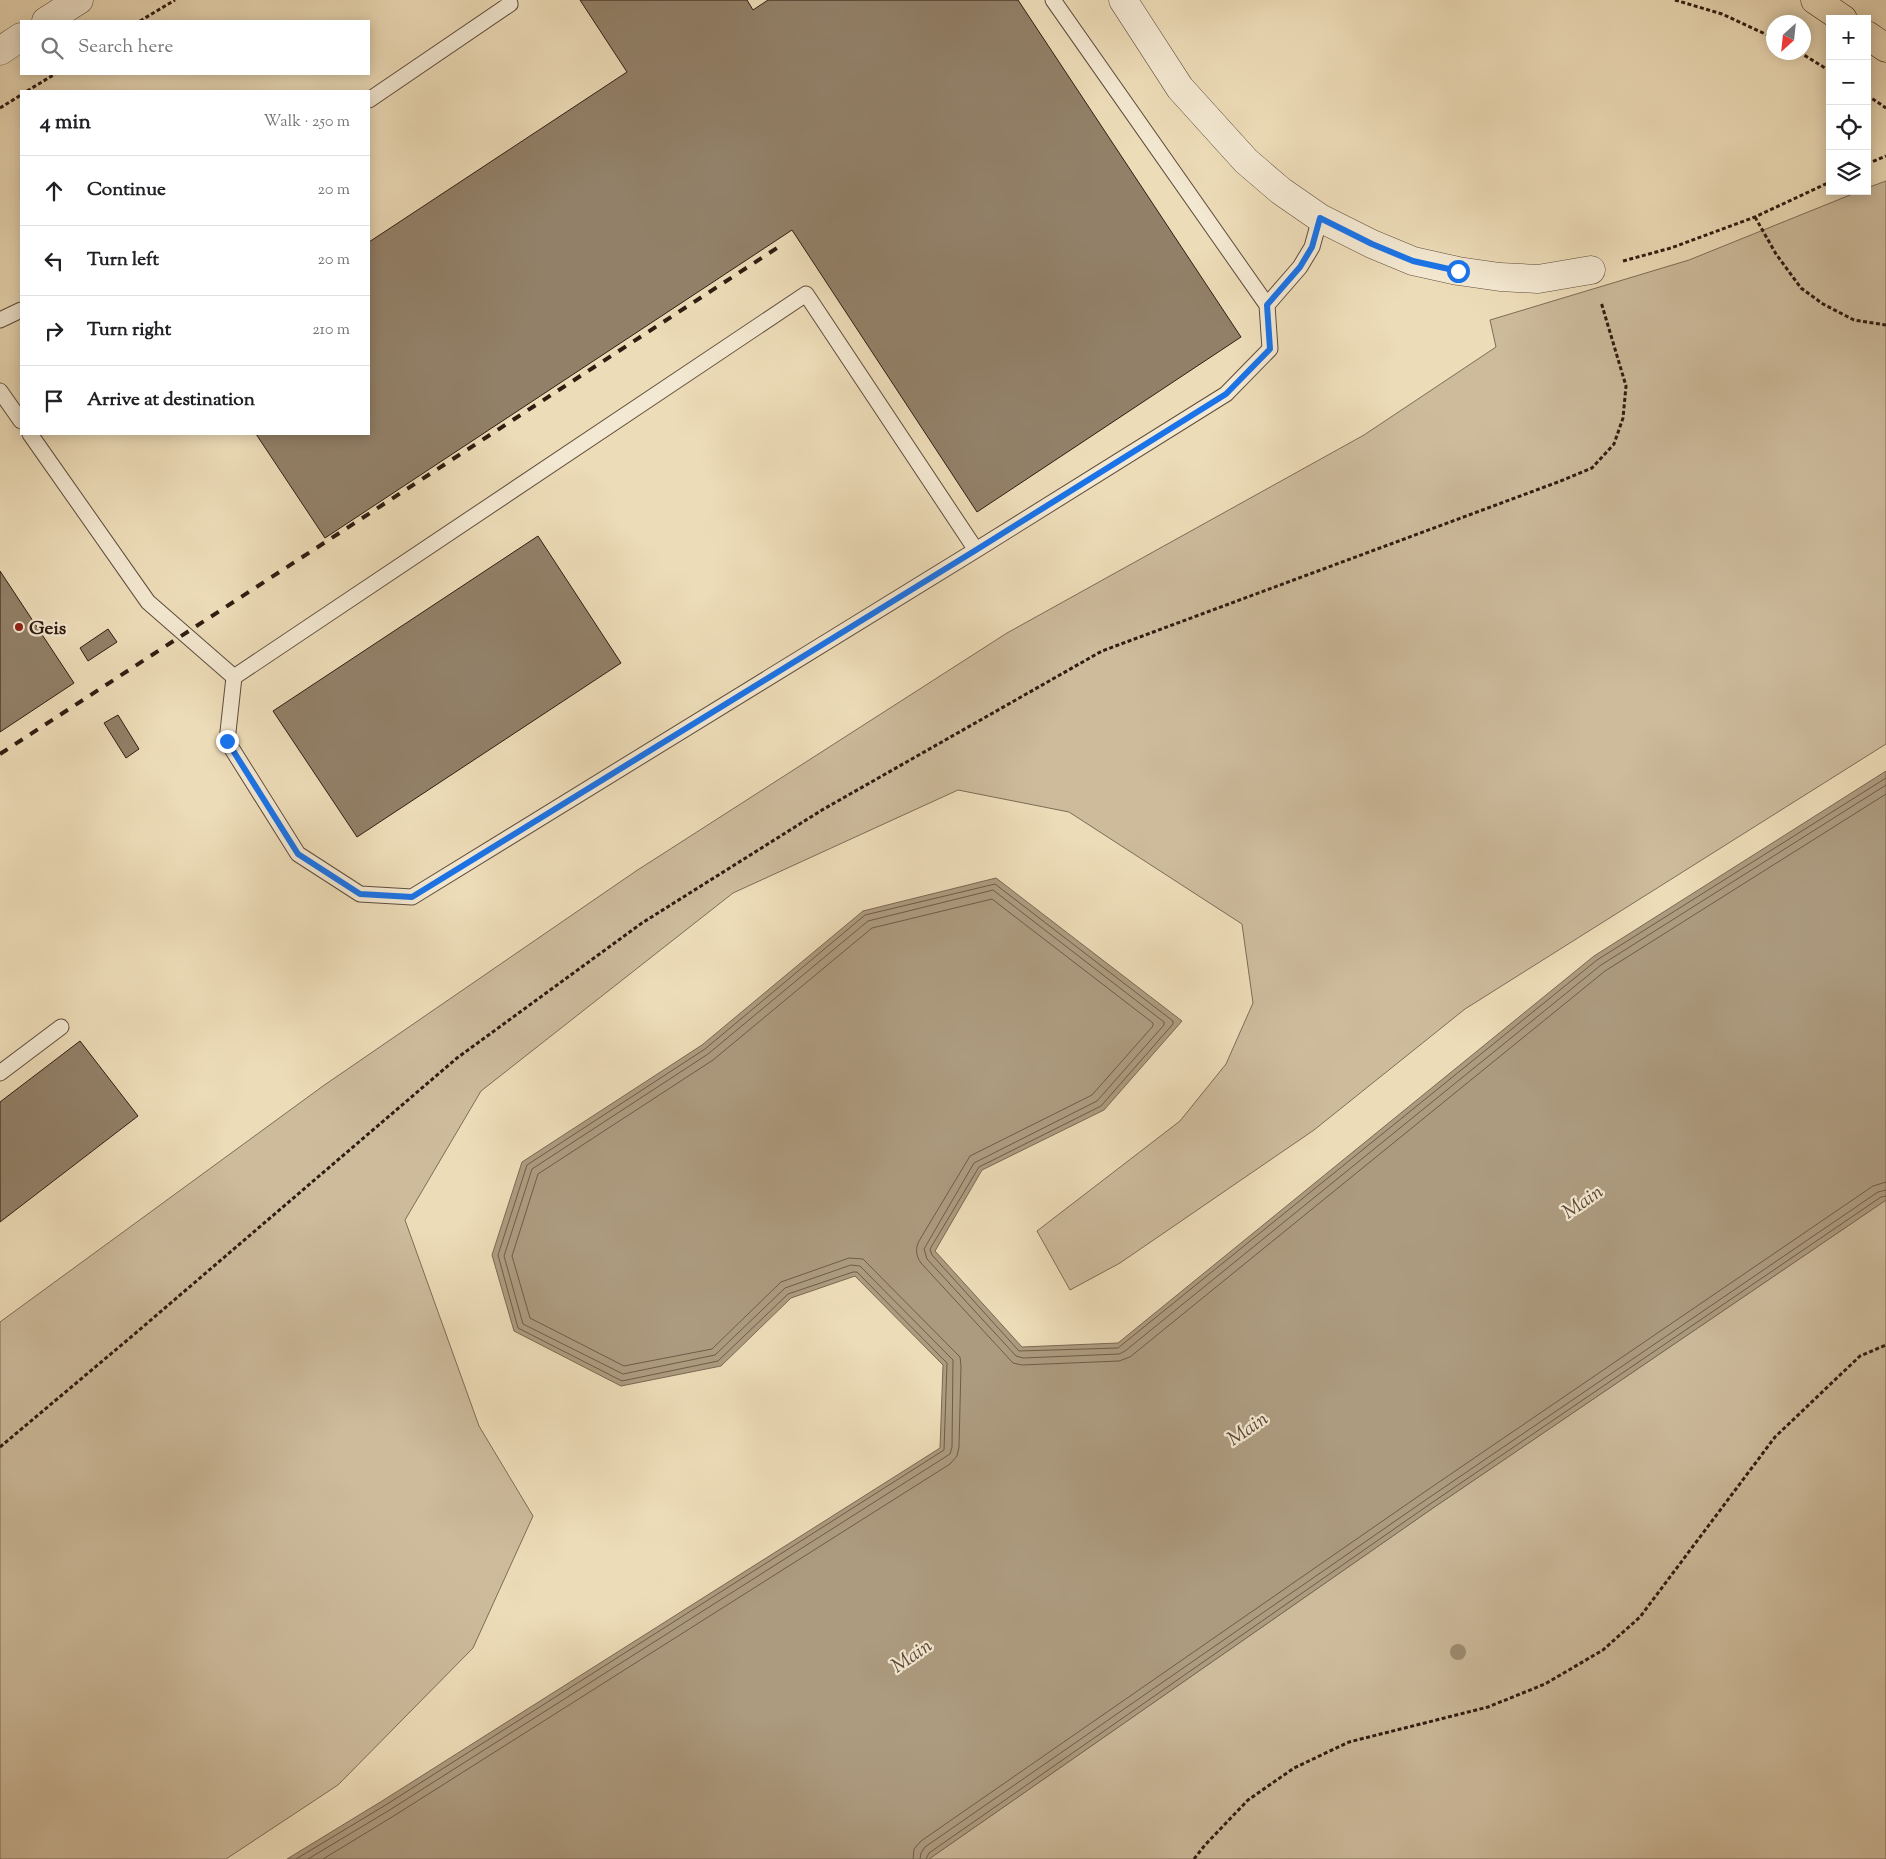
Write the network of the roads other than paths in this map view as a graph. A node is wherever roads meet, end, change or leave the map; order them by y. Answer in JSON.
{"nodes":[{"id":1,"x":79,"y":0,"type":"edge"},
{"id":2,"x":509,"y":0,"type":"edge"},
{"id":3,"x":1053,"y":0,"type":"edge"},
{"id":4,"x":1123,"y":0,"type":"edge"},
{"id":5,"x":1815,"y":0,"type":"edge"},
{"id":6,"x":1837,"y":15,"type":"edge"},
{"id":7,"x":48,"y":20,"type":"edge"},
{"id":8,"x":20,"y":38,"type":"edge"},
{"id":9,"x":0,"y":51,"type":"edge"},
{"id":10,"x":370,"y":99,"type":"edge"},
{"id":11,"x":1320,"y":218,"type":"junction"},
{"id":12,"x":1591,"y":270,"type":"road end"},
{"id":13,"x":1267,"y":305,"type":"junction"},
{"id":14,"x":20,"y":310,"type":"edge"},
{"id":15,"x":0,"y":320,"type":"edge"},
{"id":16,"x":0,"y":391,"type":"edge"},
{"id":17,"x":20,"y":420,"type":"edge"},
{"id":18,"x":31,"y":435,"type":"edge"},
{"id":19,"x":976,"y":550,"type":"junction"},
{"id":20,"x":234,"y":677,"type":"junction"},
{"id":21,"x":61,"y":1026,"type":"dead end"},
{"id":22,"x":0,"y":1073,"type":"edge"}],
"edges":[{"from":1,"to":7,"type":"street"},
{"from":2,"to":10,"type":"lane"},
{"from":3,"to":13,"type":"lane"},
{"from":4,"to":11,"type":"street"},
{"from":5,"to":6,"type":"highway"},
{"from":8,"to":9,"type":"street"},
{"from":11,"to":12,"type":"street"},
{"from":11,"to":13,"type":"lane"},
{"from":13,"to":19,"type":"lane"},
{"from":14,"to":15,"type":"lane"},
{"from":16,"to":17,"type":"lane"},
{"from":18,"to":20,"type":"lane"},
{"from":19,"to":20,"type":"lane"},
{"from":19,"to":20,"type":"lane"},
{"from":21,"to":22,"type":"lane"}]}
